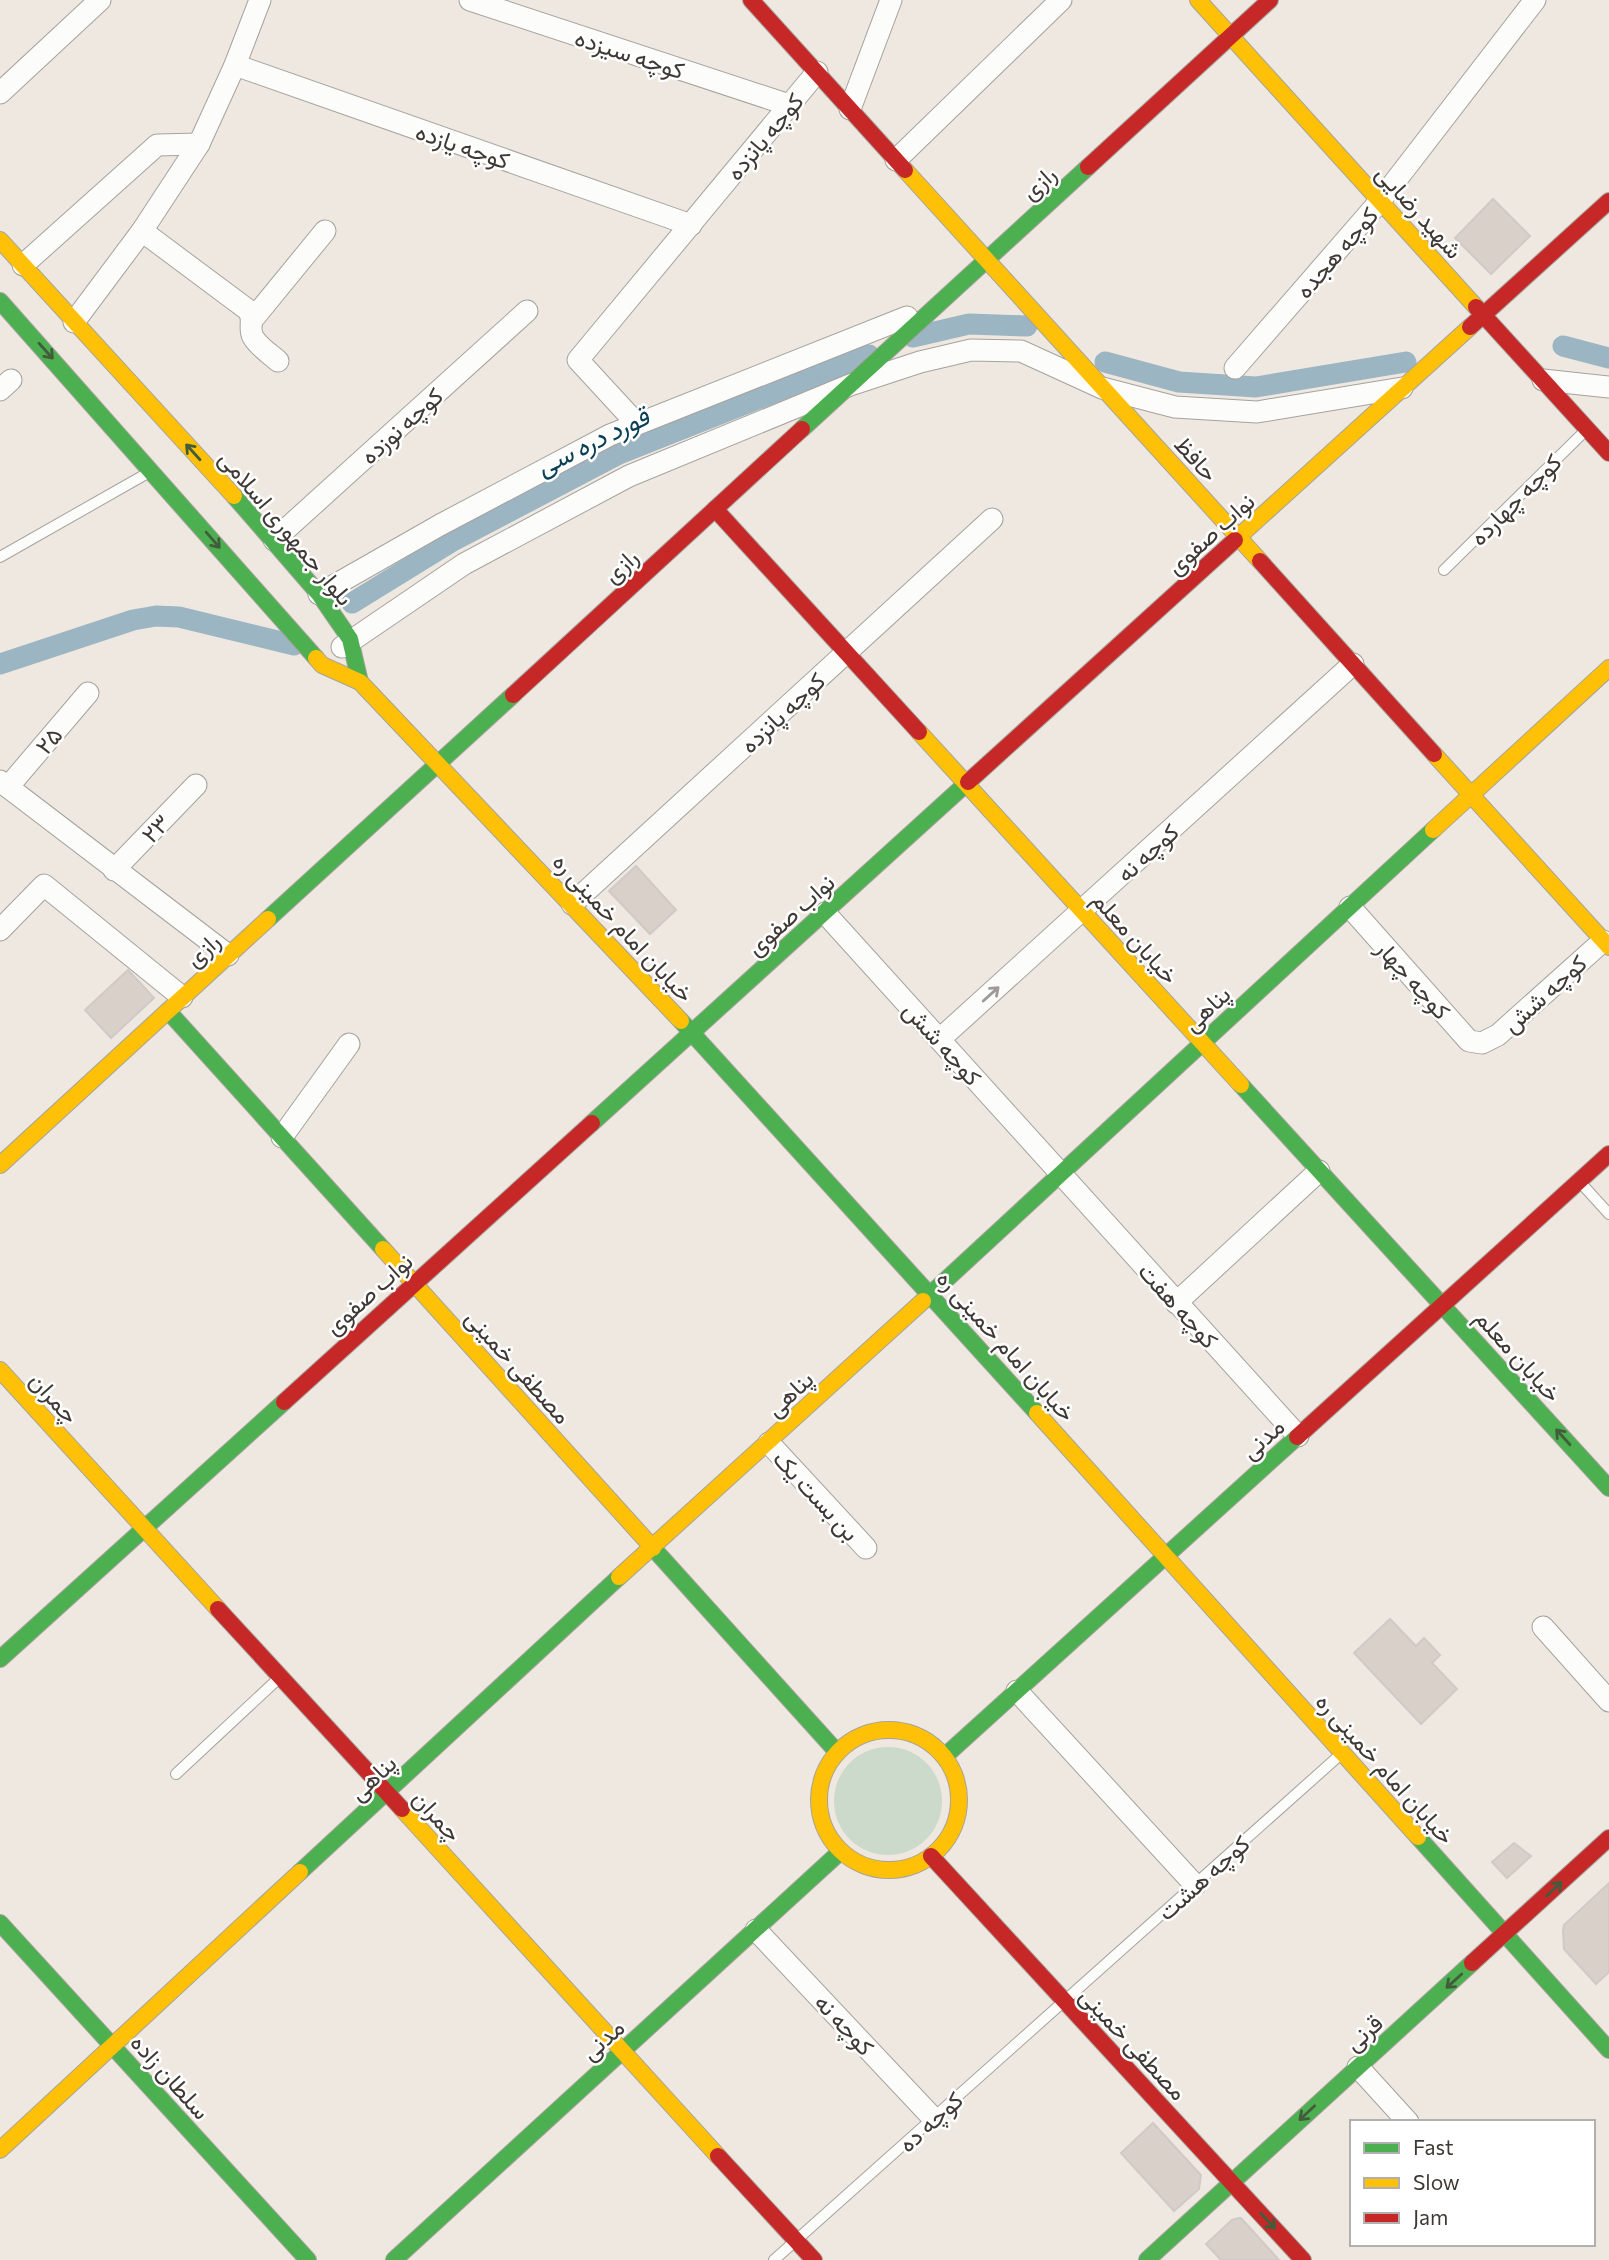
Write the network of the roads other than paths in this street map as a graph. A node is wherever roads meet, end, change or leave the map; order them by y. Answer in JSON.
{"nodes":[{"id":1,"x":100,"y":0,"type":"edge"},
{"id":2,"x":470,"y":0,"type":"edge"},
{"id":3,"x":751,"y":0,"type":"edge"},
{"id":4,"x":891,"y":0,"type":"edge"},
{"id":5,"x":1061,"y":0,"type":"edge"},
{"id":6,"x":1198,"y":0,"type":"edge"},
{"id":7,"x":1270,"y":0,"type":"edge"},
{"id":8,"x":1535,"y":0,"type":"edge"},
{"id":9,"x":252,"y":4,"type":"edge"},
{"id":10,"x":1231,"y":36,"type":"junction"},
{"id":11,"x":235,"y":65,"type":"junction"},
{"id":12,"x":817,"y":72,"type":"junction"},
{"id":13,"x":0,"y":93,"type":"edge"},
{"id":14,"x":789,"y":105,"type":"junction"},
{"id":15,"x":850,"y":109,"type":"junction"},
{"id":16,"x":199,"y":144,"type":"junction"},
{"id":17,"x":896,"y":160,"type":"junction"},
{"id":18,"x":1380,"y":201,"type":"junction"},
{"id":19,"x":1609,"y":201,"type":"edge"},
{"id":20,"x":691,"y":225,"type":"junction"},
{"id":21,"x":142,"y":231,"type":"junction"},
{"id":22,"x":325,"y":231,"type":"dead end"},
{"id":23,"x":0,"y":240,"type":"edge"},
{"id":24,"x":986,"y":260,"type":"junction"},
{"id":25,"x":23,"y":265,"type":"junction"},
{"id":26,"x":0,"y":301,"type":"edge"},
{"id":27,"x":527,"y":311,"type":"dead end"},
{"id":28,"x":1483,"y":314,"type":"junction"},
{"id":29,"x":907,"y":317,"type":"dead end"},
{"id":30,"x":253,"y":319,"type":"junction"},
{"id":31,"x":74,"y":321,"type":"junction"},
{"id":32,"x":278,"y":361,"type":"dead end"},
{"id":33,"x":1235,"y":368,"type":"dead end"},
{"id":34,"x":1543,"y":380,"type":"junction"},
{"id":35,"x":850,"y":385,"type":"junction"},
{"id":36,"x":1609,"y":387,"type":"edge"},
{"id":37,"x":1102,"y":388,"type":"junction"},
{"id":38,"x":1404,"y":388,"type":"junction"},
{"id":39,"x":637,"y":424,"type":"junction"},
{"id":40,"x":1587,"y":429,"type":"junction"},
{"id":41,"x":1609,"y":453,"type":"edge"},
{"id":42,"x":152,"y":471,"type":"junction"},
{"id":43,"x":715,"y":509,"type":"junction"},
{"id":44,"x":992,"y":519,"type":"dead end"},
{"id":45,"x":1238,"y":538,"type":"junction"},
{"id":46,"x":274,"y":540,"type":"junction"},
{"id":47,"x":0,"y":557,"type":"edge"},
{"id":48,"x":1444,"y":570,"type":"dead end"},
{"id":49,"x":319,"y":594,"type":"junction"},
{"id":50,"x":350,"y":639,"type":"junction"},
{"id":51,"x":846,"y":653,"type":"junction"},
{"id":52,"x":1353,"y":664,"type":"junction"},
{"id":53,"x":322,"y":665,"type":"junction"},
{"id":54,"x":1609,"y":668,"type":"edge"},
{"id":55,"x":360,"y":682,"type":"junction"},
{"id":56,"x":88,"y":693,"type":"dead end"},
{"id":57,"x":437,"y":764,"type":"junction"},
{"id":58,"x":4,"y":784,"type":"edge"},
{"id":59,"x":966,"y":784,"type":"junction"},
{"id":60,"x":195,"y":785,"type":"dead end"},
{"id":61,"x":1472,"y":795,"type":"junction"},
{"id":62,"x":114,"y":870,"type":"junction"},
{"id":63,"x":572,"y":904,"type":"junction"},
{"id":64,"x":1350,"y":907,"type":"junction"},
{"id":65,"x":1082,"y":911,"type":"junction"},
{"id":66,"x":825,"y":913,"type":"junction"},
{"id":67,"x":0,"y":930,"type":"edge"},
{"id":68,"x":1606,"y":944,"type":"edge"},
{"id":69,"x":228,"y":955,"type":"junction"},
{"id":70,"x":175,"y":1004,"type":"junction"},
{"id":71,"x":693,"y":1032,"type":"junction"},
{"id":72,"x":940,"y":1039,"type":"junction"},
{"id":73,"x":1203,"y":1043,"type":"junction"},
{"id":74,"x":1482,"y":1043,"type":"joint"},
{"id":75,"x":349,"y":1044,"type":"dead end"},
{"id":76,"x":282,"y":1137,"type":"junction"},
{"id":77,"x":1609,"y":1154,"type":"edge"},
{"id":78,"x":0,"y":1165,"type":"edge"},
{"id":79,"x":1320,"y":1171,"type":"junction"},
{"id":80,"x":1062,"y":1173,"type":"junction"},
{"id":81,"x":1579,"y":1181,"type":"junction"},
{"id":82,"x":1609,"y":1214,"type":"edge"},
{"id":83,"x":413,"y":1283,"type":"junction"},
{"id":84,"x":930,"y":1294,"type":"junction"},
{"id":85,"x":1176,"y":1303,"type":"junction"},
{"id":86,"x":1442,"y":1305,"type":"junction"},
{"id":87,"x":0,"y":1370,"type":"edge"},
{"id":88,"x":1298,"y":1436,"type":"junction"},
{"id":89,"x":769,"y":1443,"type":"junction"},
{"id":90,"x":1609,"y":1488,"type":"edge"},
{"id":91,"x":145,"y":1529,"type":"junction"},
{"id":92,"x":652,"y":1547,"type":"junction"},
{"id":93,"x":866,"y":1548,"type":"dead end"},
{"id":94,"x":1167,"y":1555,"type":"junction"},
{"id":95,"x":1543,"y":1627,"type":"dead end"},
{"id":96,"x":0,"y":1659,"type":"edge"},
{"id":97,"x":281,"y":1677,"type":"junction"},
{"id":98,"x":1017,"y":1691,"type":"junction"},
{"id":99,"x":1609,"y":1701,"type":"edge"},
{"id":100,"x":837,"y":1752,"type":"junction"},
{"id":101,"x":1342,"y":1753,"type":"junction"},
{"id":102,"x":945,"y":1756,"type":"junction"},
{"id":103,"x":176,"y":1774,"type":"dead end"},
{"id":104,"x":388,"y":1794,"type":"junction"},
{"id":105,"x":1609,"y":1838,"type":"edge"},
{"id":106,"x":840,"y":1852,"type":"junction"},
{"id":107,"x":931,"y":1856,"type":"junction"},
{"id":108,"x":1195,"y":1885,"type":"junction"},
{"id":109,"x":0,"y":1923,"type":"edge"},
{"id":110,"x":756,"y":1930,"type":"junction"},
{"id":111,"x":1504,"y":1935,"type":"junction"},
{"id":112,"x":1064,"y":2001,"type":"junction"},
{"id":113,"x":112,"y":2046,"type":"junction"},
{"id":114,"x":1609,"y":2050,"type":"edge"},
{"id":115,"x":623,"y":2051,"type":"junction"},
{"id":116,"x":1358,"y":2067,"type":"junction"},
{"id":117,"x":933,"y":2118,"type":"junction"},
{"id":118,"x":1406,"y":2120,"type":"edge"},
{"id":119,"x":0,"y":2150,"type":"edge"},
{"id":120,"x":1232,"y":2183,"type":"junction"},
{"id":121,"x":796,"y":2240,"type":"junction"},
{"id":122,"x":307,"y":2260,"type":"edge"},
{"id":123,"x":394,"y":2260,"type":"edge"},
{"id":124,"x":774,"y":2260,"type":"edge"},
{"id":125,"x":814,"y":2260,"type":"edge"},
{"id":126,"x":1147,"y":2260,"type":"edge"},
{"id":127,"x":1303,"y":2260,"type":"edge"}],
"edges":[{"from":1,"to":13,"type":"street"},
{"from":2,"to":14,"type":"street","name":"کوچه سیزده"},
{"from":3,"to":12,"type":"street","name":"حافظ"},
{"from":4,"to":15,"type":"street"},
{"from":5,"to":17,"type":"street"},
{"from":6,"to":10,"type":"street","name":"شهید رضایی"},
{"from":7,"to":10,"type":"street","name":"رازی"},
{"from":8,"to":18,"type":"street","name":"کوچه هجده"},
{"from":9,"to":11,"type":"street"},
{"from":10,"to":18,"type":"street","name":"شهید رضایی"},
{"from":10,"to":24,"type":"street","name":"رازی"},
{"from":11,"to":16,"type":"street"},
{"from":11,"to":20,"type":"street","name":"کوچه یازده"},
{"from":12,"to":14,"type":"street","name":"کوچه پانزده"},
{"from":12,"to":15,"type":"street","name":"حافظ"},
{"from":14,"to":20,"type":"street","name":"کوچه پانزده"},
{"from":15,"to":17,"type":"street","name":"حافظ"},
{"from":16,"to":21,"type":"street"},
{"from":16,"to":25,"type":"street"},
{"from":17,"to":24,"type":"street","name":"حافظ"},
{"from":18,"to":28,"type":"street","name":"شهید رضایی"},
{"from":18,"to":33,"type":"street","name":"کوچه هجده"},
{"from":19,"to":28,"type":"street","name":"نواب صفوی"},
{"from":20,"to":39,"type":"street","name":"کوچه پانزده"},
{"from":21,"to":30,"type":"street"},
{"from":21,"to":31,"type":"street"},
{"from":22,"to":30,"type":"street"},
{"from":23,"to":25,"type":"street","name":"بلوار جمهوری اسلامی"},
{"from":24,"to":35,"type":"street","name":"رازی"},
{"from":24,"to":37,"type":"street","name":"حافظ"},
{"from":25,"to":31,"type":"street","name":"بلوار جمهوری اسلامی"},
{"from":26,"to":42,"type":"street","one_way":true},
{"from":27,"to":46,"type":"street","name":"کوچه نوزده"},
{"from":28,"to":34,"type":"street","name":"شهید رضایی"},
{"from":28,"to":38,"type":"street","name":"نواب صفوی"},
{"from":29,"to":39,"type":"street"},
{"from":30,"to":32,"type":"street"},
{"from":46,"to":31,"type":"street","name":"بلوار جمهوری اسلامی","one_way":true},
{"from":34,"to":36,"type":"street"},
{"from":34,"to":40,"type":"street","name":"شهید رضایی"},
{"from":35,"to":37,"type":"street"},
{"from":35,"to":43,"type":"street","name":"رازی"},
{"from":35,"to":50,"type":"street"},
{"from":37,"to":38,"type":"street"},
{"from":37,"to":45,"type":"street","name":"حافظ"},
{"from":38,"to":45,"type":"street","name":"نواب صفوی"},
{"from":39,"to":49,"type":"street"},
{"from":40,"to":41,"type":"street","name":"شهید رضایی"},
{"from":40,"to":48,"type":"lane","name":"کوچه چهارده"},
{"from":42,"to":47,"type":"lane"},
{"from":42,"to":53,"type":"street","one_way":true},
{"from":43,"to":51,"type":"street","name":"خیابان معلم"},
{"from":43,"to":57,"type":"street","name":"رازی"},
{"from":44,"to":51,"type":"street","name":"کوچه پانزده"},
{"from":45,"to":52,"type":"street","name":"حافظ"},
{"from":45,"to":59,"type":"street","name":"نواب صفوی"},
{"from":46,"to":49,"type":"street","name":"بلوار جمهوری اسلامی"},
{"from":49,"to":50,"type":"street","name":"بلوار جمهوری اسلامی"},
{"from":50,"to":53,"type":"street"},
{"from":50,"to":55,"type":"street","name":"بلوار جمهوری اسلامی"},
{"from":51,"to":59,"type":"street","name":"خیابان معلم"},
{"from":51,"to":63,"type":"street","name":"کوچه پانزده"},
{"from":52,"to":61,"type":"street","name":"حافظ"},
{"from":52,"to":65,"type":"street","name":"کوچه نه"},
{"from":53,"to":55,"type":"street"},
{"from":54,"to":61,"type":"street","name":"پناهی"},
{"from":55,"to":57,"type":"street","name":"خیابان امام خمینی ره"},
{"from":56,"to":58,"type":"street","name":"۲۵"},
{"from":57,"to":63,"type":"street","name":"خیابان امام خمینی ره"},
{"from":57,"to":69,"type":"street","name":"رازی"},
{"from":58,"to":62,"type":"street"},
{"from":59,"to":65,"type":"street","name":"خیابان معلم"},
{"from":59,"to":66,"type":"street","name":"نواب صفوی"},
{"from":60,"to":62,"type":"street","name":"۲۳"},
{"from":61,"to":64,"type":"street","name":"پناهی"},
{"from":61,"to":68,"type":"street","name":"حافظ"},
{"from":62,"to":69,"type":"street"},
{"from":63,"to":71,"type":"street","name":"خیابان امام خمینی ره"},
{"from":64,"to":73,"type":"street","name":"پناهی"},
{"from":64,"to":74,"type":"street","name":"کوچه چهار"},
{"from":72,"to":65,"type":"street","name":"کوچه نه","one_way":true},
{"from":65,"to":73,"type":"street","name":"خیابان معلم"},
{"from":66,"to":71,"type":"street","name":"نواب صفوی"},
{"from":66,"to":72,"type":"street","name":"کوچه شش"},
{"from":67,"to":70,"type":"street"},
{"from":68,"to":74,"type":"street","name":"کوچه شش"},
{"from":69,"to":70,"type":"street","name":"رازی"},
{"from":70,"to":76,"type":"street","name":"مصطفی خمینی"},
{"from":70,"to":78,"type":"street","name":"رازی"},
{"from":71,"to":83,"type":"street","name":"نواب صفوی"},
{"from":71,"to":84,"type":"street","name":"خیابان امام خمینی ره"},
{"from":72,"to":80,"type":"street","name":"کوچه شش"},
{"from":73,"to":79,"type":"street","name":"خیابان معلم"},
{"from":73,"to":80,"type":"street","name":"پناهی"},
{"from":75,"to":76,"type":"street"},
{"from":76,"to":83,"type":"street","name":"مصطفی خمینی"},
{"from":77,"to":81,"type":"street","name":"مدنی"},
{"from":79,"to":85,"type":"street"},
{"from":79,"to":86,"type":"street","name":"خیابان معلم"},
{"from":80,"to":84,"type":"street","name":"پناهی"},
{"from":80,"to":85,"type":"street","name":"کوچه هفت"},
{"from":81,"to":82,"type":"lane"},
{"from":81,"to":86,"type":"street","name":"مدنی"},
{"from":83,"to":91,"type":"street","name":"نواب صفوی"},
{"from":83,"to":92,"type":"street","name":"مصطفی خمینی"},
{"from":84,"to":89,"type":"street","name":"پناهی"},
{"from":84,"to":94,"type":"street","name":"خیابان امام خمینی ره"},
{"from":85,"to":88,"type":"street","name":"کوچه هفت"},
{"from":86,"to":88,"type":"street","name":"مدنی"},
{"from":90,"to":86,"type":"street","name":"خیابان معلم","one_way":true},
{"from":87,"to":91,"type":"street","name":"چمران"},
{"from":88,"to":94,"type":"street","name":"مدنی"},
{"from":89,"to":92,"type":"street","name":"پناهی"},
{"from":89,"to":93,"type":"street","name":"بن بست یک"},
{"from":91,"to":96,"type":"street","name":"نواب صفوی"},
{"from":91,"to":97,"type":"street","name":"چمران"},
{"from":92,"to":100,"type":"street","name":"مصطفی خمینی"},
{"from":92,"to":104,"type":"street","name":"پناهی"},
{"from":94,"to":98,"type":"street","name":"مدنی"},
{"from":94,"to":101,"type":"street","name":"خیابان امام خمینی ره"},
{"from":95,"to":99,"type":"street"},
{"from":97,"to":103,"type":"lane"},
{"from":97,"to":104,"type":"street","name":"چمران"},
{"from":98,"to":102,"type":"street","name":"مدنی"},
{"from":98,"to":108,"type":"street"},
{"from":100,"to":102,"type":"street"},
{"from":100,"to":106,"type":"street"},
{"from":101,"to":108,"type":"lane","name":"کوچه هشت"},
{"from":101,"to":111,"type":"street","name":"خیابان امام خمینی ره"},
{"from":102,"to":107,"type":"street"},
{"from":104,"to":113,"type":"street","name":"پناهی"},
{"from":104,"to":115,"type":"street","name":"چمران"},
{"from":111,"to":105,"type":"street","name":"قرنی","one_way":true},
{"from":106,"to":107,"type":"street"},
{"from":106,"to":110,"type":"street","name":"مدنی"},
{"from":107,"to":112,"type":"street","name":"مصطفی خمینی"},
{"from":108,"to":112,"type":"lane","name":"کوچه هشت"},
{"from":109,"to":113,"type":"street","name":"سلطان زاده"},
{"from":110,"to":115,"type":"street","name":"مدنی"},
{"from":110,"to":117,"type":"street","name":"کوچه نه"},
{"from":111,"to":114,"type":"street","name":"خیابان امام خمینی ره"},
{"from":111,"to":116,"type":"street","name":"قرنی","one_way":true},
{"from":112,"to":117,"type":"lane","name":"کوچه ده"},
{"from":112,"to":120,"type":"street","name":"مصطفی خمینی"},
{"from":113,"to":119,"type":"street","name":"پناهی"},
{"from":113,"to":122,"type":"street","name":"سلطان زاده"},
{"from":115,"to":121,"type":"street","name":"چمران"},
{"from":115,"to":123,"type":"street","name":"مدنی"},
{"from":116,"to":118,"type":"street"},
{"from":116,"to":120,"type":"street","name":"قرنی","one_way":true},
{"from":117,"to":121,"type":"lane","name":"کوچه ده"},
{"from":120,"to":126,"type":"street","name":"قرنی"},
{"from":120,"to":127,"type":"street","name":"مصطفی خمینی","one_way":true},
{"from":121,"to":124,"type":"lane","name":"کوچه ده"},
{"from":121,"to":125,"type":"street","name":"چمران"}]}
